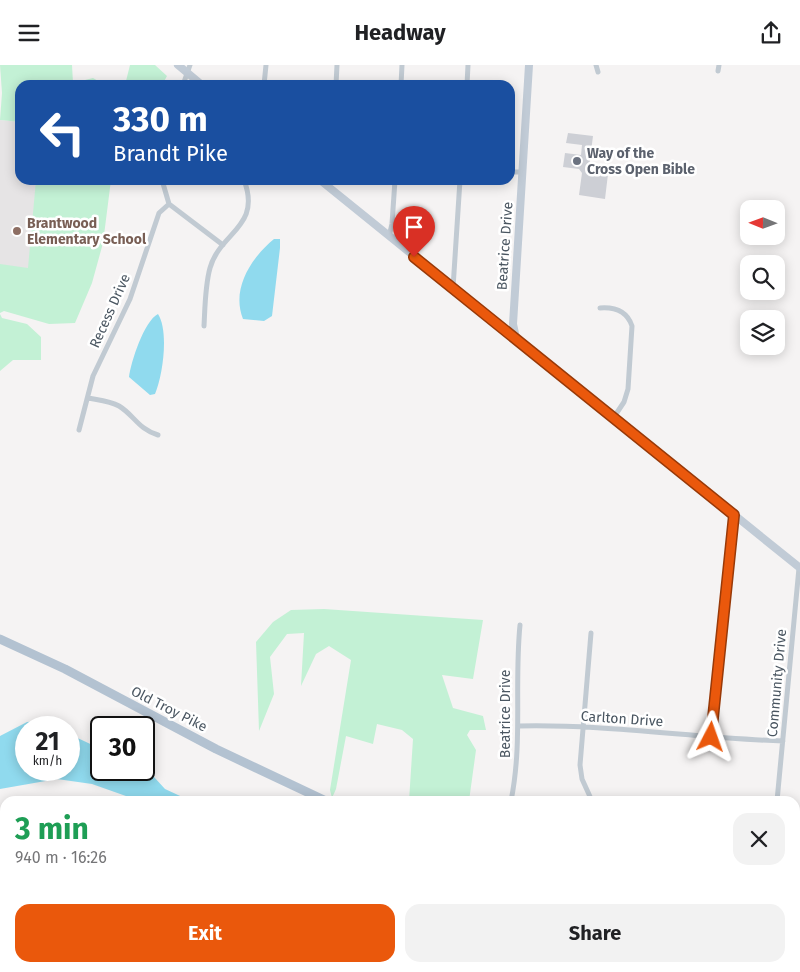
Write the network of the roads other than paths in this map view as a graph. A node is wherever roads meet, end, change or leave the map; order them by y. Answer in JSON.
{"nodes":[{"id":1,"x":178,"y":65,"type":"edge"},
{"id":2,"x":266,"y":65,"type":"edge"},
{"id":3,"x":337,"y":65,"type":"edge"},
{"id":4,"x":402,"y":65,"type":"edge"},
{"id":5,"x":468,"y":65,"type":"edge"},
{"id":6,"x":529,"y":65,"type":"edge"},
{"id":7,"x":596,"y":65,"type":"edge"},
{"id":8,"x":189,"y":69,"type":"edge"},
{"id":9,"x":598,"y":72,"type":"dead end"},
{"id":10,"x":198,"y":80,"type":"edge"},
{"id":11,"x":264,"y":80,"type":"edge"},
{"id":12,"x":336,"y":80,"type":"edge"},
{"id":13,"x":401,"y":80,"type":"edge"},
{"id":14,"x":467,"y":80,"type":"edge"},
{"id":15,"x":515,"y":172,"type":"edge"},
{"id":16,"x":522,"y":172,"type":"junction"},
{"id":17,"x":163,"y":185,"type":"edge"},
{"id":18,"x":246,"y":185,"type":"edge"},
{"id":19,"x":330,"y":185,"type":"edge"},
{"id":20,"x":395,"y":185,"type":"edge"},
{"id":21,"x":460,"y":185,"type":"edge"},
{"id":22,"x":169,"y":205,"type":"junction"},
{"id":23,"x":389,"y":236,"type":"junction"},
{"id":24,"x":223,"y":245,"type":"junction"},
{"id":25,"x":453,"y":288,"type":"junction"},
{"id":26,"x":600,"y":308,"type":"dead end"},
{"id":27,"x":204,"y":326,"type":"dead end"},
{"id":28,"x":516,"y":338,"type":"junction"},
{"id":29,"x":88,"y":398,"type":"junction"},
{"id":30,"x":614,"y":417,"type":"junction"},
{"id":31,"x":79,"y":431,"type":"dead end"},
{"id":32,"x":158,"y":435,"type":"dead end"},
{"id":33,"x":734,"y":515,"type":"junction"},
{"id":34,"x":800,"y":568,"type":"edge"},
{"id":35,"x":520,"y":625,"type":"dead end"},
{"id":36,"x":591,"y":633,"type":"dead end"},
{"id":37,"x":0,"y":639,"type":"edge"},
{"id":38,"x":519,"y":726,"type":"junction"},
{"id":39,"x":582,"y":727,"type":"junction"},
{"id":40,"x":711,"y":737,"type":"junction"},
{"id":41,"x":782,"y":741,"type":"junction"},
{"id":42,"x":315,"y":796,"type":"edge"},
{"id":43,"x":513,"y":796,"type":"edge"},
{"id":44,"x":589,"y":796,"type":"edge"},
{"id":45,"x":777,"y":796,"type":"edge"}],
"edges":[{"from":1,"to":8,"type":"main road"},
{"from":2,"to":11,"type":"street"},
{"from":3,"to":12,"type":"street"},
{"from":4,"to":13,"type":"street"},
{"from":5,"to":14,"type":"street"},
{"from":6,"to":16,"type":"main road","name":"Beatrice Drive"},
{"from":7,"to":9,"type":"street"},
{"from":8,"to":10,"type":"main road"},
{"from":15,"to":16,"type":"street"},
{"from":16,"to":28,"type":"main road","name":"Beatrice Drive"},
{"from":17,"to":22,"type":"street"},
{"from":18,"to":24,"type":"street"},
{"from":19,"to":23,"type":"main road"},
{"from":20,"to":23,"type":"street"},
{"from":21,"to":25,"type":"street"},
{"from":22,"to":24,"type":"street"},
{"from":22,"to":29,"type":"street","name":"Recess Drive"},
{"from":23,"to":25,"type":"main road"},
{"from":24,"to":27,"type":"street"},
{"from":25,"to":28,"type":"main road"},
{"from":26,"to":30,"type":"street"},
{"from":28,"to":30,"type":"main road"},
{"from":29,"to":31,"type":"street","name":"Recess Drive"},
{"from":29,"to":32,"type":"street"},
{"from":30,"to":33,"type":"main road"},
{"from":33,"to":34,"type":"main road"},
{"from":33,"to":40,"type":"street"},
{"from":34,"to":41,"type":"street","name":"Community Drive"},
{"from":35,"to":38,"type":"street","name":"Beatrice Drive"},
{"from":36,"to":39,"type":"street"},
{"from":37,"to":42,"type":"main road","name":"Old Troy Pike"},
{"from":38,"to":39,"type":"street","name":"Carlton Drive"},
{"from":38,"to":43,"type":"street","name":"Beatrice Drive"},
{"from":39,"to":40,"type":"street","name":"Carlton Drive"},
{"from":39,"to":44,"type":"street"},
{"from":40,"to":41,"type":"street","name":"Carlton Drive"},
{"from":41,"to":45,"type":"street","name":"Community Drive"}]}
